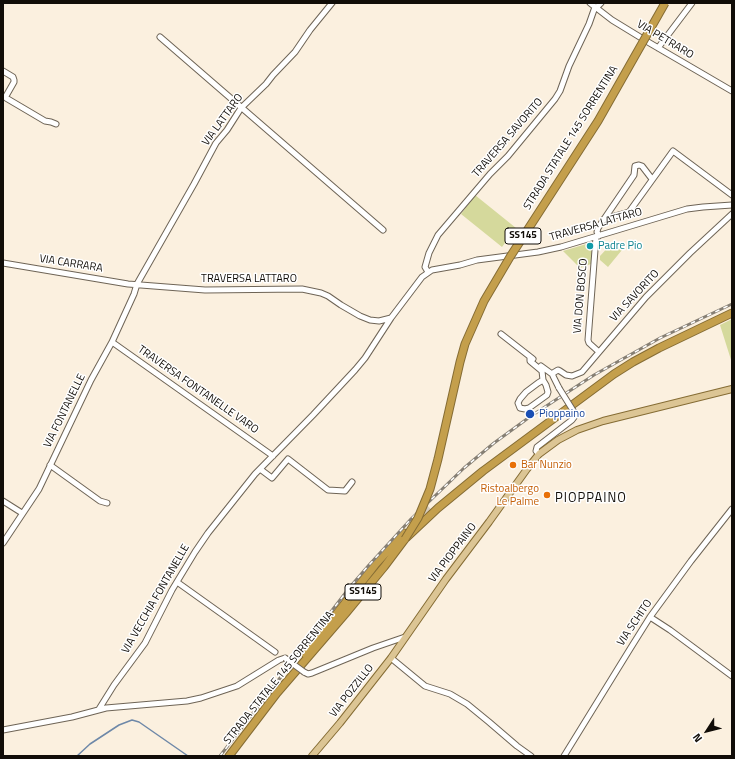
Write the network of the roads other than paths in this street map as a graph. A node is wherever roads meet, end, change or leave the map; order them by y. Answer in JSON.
{"nodes":[{"id":1,"x":332,"y":3,"type":"edge"},
{"id":2,"x":590,"y":3,"type":"edge"},
{"id":3,"x":601,"y":3,"type":"edge"},
{"id":4,"x":665,"y":3,"type":"edge"},
{"id":5,"x":692,"y":3,"type":"edge"},
{"id":6,"x":596,"y":8,"type":"junction"},
{"id":7,"x":160,"y":37,"type":"dead end"},
{"id":8,"x":658,"y":48,"type":"junction"},
{"id":9,"x":3,"y":71,"type":"edge"},
{"id":10,"x":732,"y":91,"type":"edge"},
{"id":11,"x":241,"y":108,"type":"junction"},
{"id":12,"x":56,"y":124,"type":"dead end"},
{"id":13,"x":652,"y":179,"type":"junction"},
{"id":14,"x":732,"y":195,"type":"edge"},
{"id":15,"x":732,"y":206,"type":"edge"},
{"id":16,"x":732,"y":214,"type":"edge"},
{"id":17,"x":604,"y":219,"type":"junction"},
{"id":18,"x":383,"y":230,"type":"dead end"},
{"id":19,"x":597,"y":236,"type":"junction"},
{"id":20,"x":3,"y":263,"type":"edge"},
{"id":21,"x":428,"y":272,"type":"junction"},
{"id":22,"x":137,"y":284,"type":"junction"},
{"id":23,"x":732,"y":313,"type":"edge"},
{"id":24,"x":391,"y":318,"type":"junction"},
{"id":25,"x":501,"y":334,"type":"dead end"},
{"id":26,"x":112,"y":342,"type":"junction"},
{"id":27,"x":599,"y":352,"type":"junction"},
{"id":28,"x":530,"y":357,"type":"junction"},
{"id":29,"x":552,"y":374,"type":"junction"},
{"id":30,"x":543,"y":380,"type":"junction"},
{"id":31,"x":732,"y":389,"type":"edge"},
{"id":32,"x":534,"y":433,"type":"junction"},
{"id":33,"x":539,"y":454,"type":"junction"},
{"id":34,"x":273,"y":456,"type":"junction"},
{"id":35,"x":50,"y":465,"type":"junction"},
{"id":36,"x":260,"y":468,"type":"junction"},
{"id":37,"x":352,"y":482,"type":"dead end"},
{"id":38,"x":3,"y":501,"type":"edge"},
{"id":39,"x":107,"y":503,"type":"dead end"},
{"id":40,"x":432,"y":506,"type":"tunnel mouth"},
{"id":41,"x":732,"y":509,"type":"edge"},
{"id":42,"x":22,"y":513,"type":"junction"},
{"id":43,"x":404,"y":536,"type":"junction"},
{"id":44,"x":3,"y":543,"type":"edge"},
{"id":45,"x":176,"y":582,"type":"junction"},
{"id":46,"x":650,"y":617,"type":"junction"},
{"id":47,"x":405,"y":637,"type":"junction"},
{"id":48,"x":275,"y":652,"type":"dead end"},
{"id":49,"x":391,"y":658,"type":"junction"},
{"id":50,"x":732,"y":676,"type":"edge"},
{"id":51,"x":289,"y":680,"type":"junction"},
{"id":52,"x":99,"y":709,"type":"junction"},
{"id":53,"x":3,"y":730,"type":"edge"},
{"id":54,"x":229,"y":756,"type":"edge"},
{"id":55,"x":312,"y":756,"type":"edge"},
{"id":56,"x":530,"y":756,"type":"edge"},
{"id":57,"x":564,"y":756,"type":"edge"}],
"edges":[{"from":1,"to":11,"type":"street","name":"VIA LATTARO"},
{"from":2,"to":6,"type":"street","name":"VIA PETRARO"},
{"from":3,"to":6,"type":"street","name":"TRAVERSA SAVORITO"},
{"from":4,"to":43,"type":"highway","name":"STRADA STATALE 145 SORRENTINA","number":"SS145","bridge":true},
{"from":5,"to":8,"type":"street"},
{"from":6,"to":8,"type":"street","name":"VIA PETRARO"},
{"from":6,"to":21,"type":"street","name":"TRAVERSA SAVORITO"},
{"from":7,"to":11,"type":"street"},
{"from":8,"to":10,"type":"street","name":"VIA PETRARO"},
{"from":9,"to":12,"type":"street"},
{"from":11,"to":18,"type":"street"},
{"from":11,"to":22,"type":"street","name":"VIA LATTARO"},
{"from":13,"to":14,"type":"street"},
{"from":13,"to":17,"type":"street"},
{"from":13,"to":17,"type":"street","name":"VIA DON BOSCO"},
{"from":15,"to":19,"type":"street","name":"TRAVERSA LATTARO"},
{"from":16,"to":27,"type":"street","name":"VIA SAVORITO"},
{"from":17,"to":19,"type":"street","name":"VIA DON BOSCO"},
{"from":19,"to":21,"type":"street","name":"TRAVERSA LATTARO"},
{"from":19,"to":27,"type":"street","name":"VIA DON BOSCO"},
{"from":20,"to":22,"type":"street","name":"VIA CARRARA"},
{"from":21,"to":24,"type":"street"},
{"from":22,"to":24,"type":"street","name":"TRAVERSA LATTARO"},
{"from":22,"to":26,"type":"street","name":"VIA FONTANELLE"},
{"from":23,"to":32,"type":"highway"},
{"from":24,"to":34,"type":"street","name":"VIA VECCHIA FONTANELLE"},
{"from":25,"to":28,"type":"street"},
{"from":26,"to":34,"type":"street","name":"TRAVERSA FONTANELLE VARO"},
{"from":26,"to":35,"type":"street","name":"VIA FONTANELLE"},
{"from":27,"to":29,"type":"street","name":"VIA SAVORITO"},
{"from":28,"to":29,"type":"street"},
{"from":28,"to":30,"type":"street"},
{"from":29,"to":33,"type":"street","bridge":true},
{"from":30,"to":30,"type":"street"},
{"from":31,"to":33,"type":"main road","name":"VIA PIOPPAINO"},
{"from":32,"to":40,"type":"highway"},
{"from":32,"to":43,"type":"highway","bridge":true},
{"from":33,"to":47,"type":"main road","name":"VIA PIOPPAINO"},
{"from":34,"to":36,"type":"street","name":"VIA VECCHIA FONTANELLE"},
{"from":35,"to":39,"type":"street"},
{"from":35,"to":42,"type":"street","name":"VIA FONTANELLE"},
{"from":36,"to":37,"type":"street"},
{"from":36,"to":45,"type":"street","name":"VIA VECCHIA FONTANELLE"},
{"from":38,"to":42,"type":"street"},
{"from":41,"to":46,"type":"street","name":"VIA SCHITO"},
{"from":42,"to":44,"type":"street","name":"VIA FONTANELLE"},
{"from":43,"to":51,"type":"highway","name":"STRADA STATALE 145 SORRENTINA","number":"SS145"},
{"from":43,"to":51,"type":"highway"},
{"from":45,"to":48,"type":"street"},
{"from":45,"to":52,"type":"street","name":"VIA VECCHIA FONTANELLE"},
{"from":46,"to":50,"type":"street"},
{"from":46,"to":57,"type":"street","name":"VIA SCHITO"},
{"from":47,"to":49,"type":"main road","name":"VIA POZZILLO"},
{"from":47,"to":52,"type":"street","bridge":true},
{"from":49,"to":55,"type":"main road","name":"VIA POZZILLO"},
{"from":49,"to":56,"type":"street"},
{"from":51,"to":54,"type":"highway","name":"STRADA STATALE 145 SORRENTINA","number":"SS145"},
{"from":52,"to":53,"type":"street"}]}
